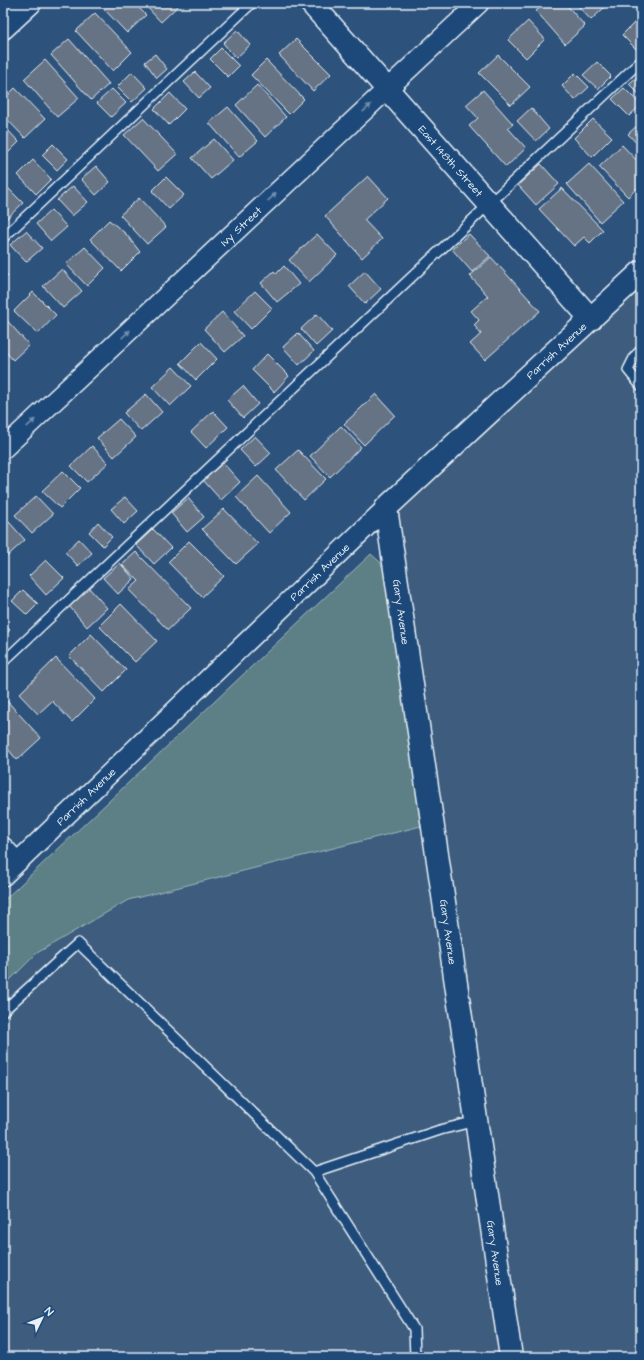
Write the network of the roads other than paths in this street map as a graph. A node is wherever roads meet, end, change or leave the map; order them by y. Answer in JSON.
{"nodes":[{"id":1,"x":30,"y":3,"type":"edge"},
{"id":2,"x":252,"y":3,"type":"edge"},
{"id":3,"x":310,"y":3,"type":"edge"},
{"id":4,"x":479,"y":3,"type":"edge"},
{"id":5,"x":3,"y":28,"type":"edge"},
{"id":6,"x":641,"y":62,"type":"edge"},
{"id":7,"x":387,"y":90,"type":"junction"},
{"id":8,"x":489,"y":204,"type":"junction"},
{"id":9,"x":3,"y":238,"type":"edge"},
{"id":10,"x":641,"y":272,"type":"edge"},
{"id":11,"x":591,"y":319,"type":"junction"},
{"id":12,"x":641,"y":350,"type":"edge"},
{"id":13,"x":641,"y":386,"type":"edge"},
{"id":14,"x":3,"y":449,"type":"edge"},
{"id":15,"x":386,"y":508,"type":"junction"},
{"id":16,"x":3,"y":662,"type":"edge"},
{"id":17,"x":3,"y":847,"type":"edge"},
{"id":18,"x":17,"y":862,"type":"junction"},
{"id":19,"x":3,"y":876,"type":"edge"},
{"id":20,"x":3,"y":1010,"type":"edge"},
{"id":21,"x":476,"y":1121,"type":"junction"},
{"id":22,"x":314,"y":1172,"type":"junction"},
{"id":23,"x":416,"y":1357,"type":"edge"},
{"id":24,"x":511,"y":1357,"type":"edge"}],
"edges":[{"from":1,"to":5,"type":"street"},
{"from":2,"to":9,"type":"lane"},
{"from":3,"to":7,"type":"street","name":"East 148th Street"},
{"from":4,"to":7,"type":"street","name":"Ivy Street"},
{"from":6,"to":8,"type":"lane"},
{"from":7,"to":8,"type":"street","name":"East 148th Street"},
{"from":14,"to":7,"type":"street","name":"Ivy Street","one_way":true},
{"from":8,"to":11,"type":"street","name":"East 148th Street"},
{"from":8,"to":16,"type":"lane"},
{"from":10,"to":11,"type":"street","name":"Parrish Avenue"},
{"from":11,"to":15,"type":"street","name":"Parrish Avenue"},
{"from":12,"to":13,"type":"lane"},
{"from":15,"to":18,"type":"street","name":"Parrish Avenue"},
{"from":15,"to":21,"type":"street","name":"Gary Avenue"},
{"from":17,"to":18,"type":"street"},
{"from":18,"to":19,"type":"street","name":"Parrish Avenue"},
{"from":20,"to":22,"type":"lane"},
{"from":21,"to":22,"type":"lane"},
{"from":21,"to":24,"type":"street","name":"Gary Avenue"},
{"from":22,"to":23,"type":"lane"}]}
